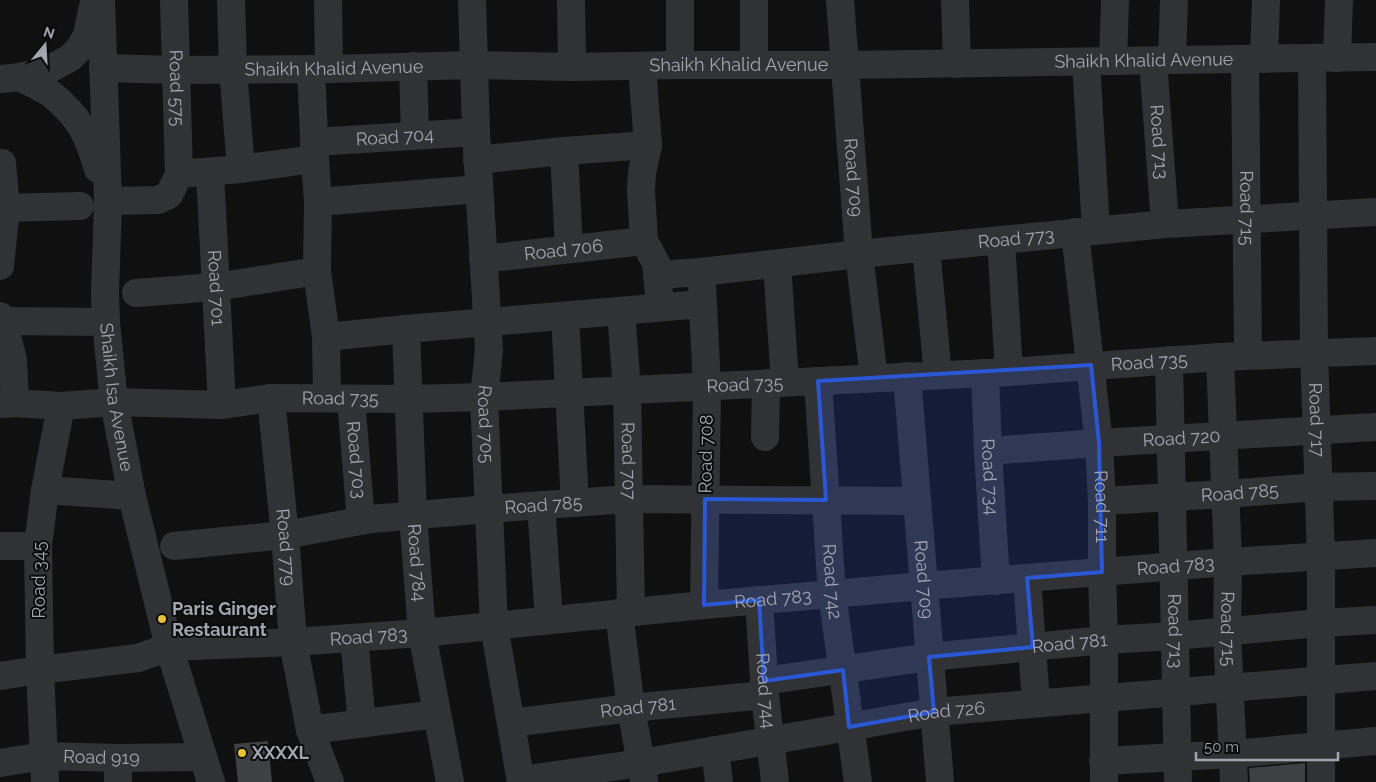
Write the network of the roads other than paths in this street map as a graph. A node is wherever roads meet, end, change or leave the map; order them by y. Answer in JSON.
{"nodes":[{"id":1,"x":94,"y":0,"type":"edge"},
{"id":2,"x":101,"y":0,"type":"edge"},
{"id":3,"x":174,"y":0,"type":"edge"},
{"id":4,"x":231,"y":0,"type":"edge"},
{"id":5,"x":328,"y":0,"type":"edge"},
{"id":6,"x":472,"y":0,"type":"edge"},
{"id":7,"x":571,"y":0,"type":"edge"},
{"id":8,"x":680,"y":0,"type":"edge"},
{"id":9,"x":754,"y":0,"type":"edge"},
{"id":10,"x":840,"y":0,"type":"edge"},
{"id":11,"x":956,"y":0,"type":"edge"},
{"id":12,"x":1115,"y":0,"type":"edge"},
{"id":13,"x":1174,"y":0,"type":"edge"},
{"id":14,"x":1266,"y":0,"type":"edge"},
{"id":15,"x":1339,"y":0,"type":"edge"},
{"id":16,"x":1376,"y":57,"type":"edge"},
{"id":17,"x":1325,"y":58,"type":"junction"},
{"id":18,"x":1255,"y":59,"type":"junction"},
{"id":19,"x":1113,"y":61,"type":"junction"},
{"id":20,"x":1162,"y":61,"type":"junction"},
{"id":21,"x":1086,"y":62,"type":"junction"},
{"id":22,"x":957,"y":64,"type":"junction"},
{"id":23,"x":473,"y":65,"type":"junction"},
{"id":24,"x":680,"y":65,"type":"junction"},
{"id":25,"x":754,"y":65,"type":"junction"},
{"id":26,"x":845,"y":65,"type":"junction"},
{"id":27,"x":413,"y":66,"type":"junction"},
{"id":28,"x":642,"y":66,"type":"junction"},
{"id":29,"x":572,"y":67,"type":"junction"},
{"id":30,"x":103,"y":68,"type":"junction"},
{"id":31,"x":233,"y":69,"type":"junction"},
{"id":32,"x":320,"y":69,"type":"junction"},
{"id":33,"x":176,"y":70,"type":"junction"},
{"id":34,"x":10,"y":78,"type":"edge"},
{"id":35,"x":476,"y":132,"type":"junction"},
{"id":36,"x":415,"y":136,"type":"junction"},
{"id":37,"x":648,"y":145,"type":"junction"},
{"id":38,"x":314,"y":151,"type":"junction"},
{"id":39,"x":564,"y":151,"type":"junction"},
{"id":40,"x":477,"y":160,"type":"junction"},
{"id":41,"x":2,"y":163,"type":"dead end"},
{"id":42,"x":242,"y":169,"type":"junction"},
{"id":43,"x":210,"y":172,"type":"junction"},
{"id":44,"x":178,"y":174,"type":"junction"},
{"id":45,"x":479,"y":189,"type":"junction"},
{"id":46,"x":108,"y":201,"type":"junction"},
{"id":47,"x":318,"y":202,"type":"junction"},
{"id":48,"x":80,"y":206,"type":"dead end"},
{"id":49,"x":3,"y":208,"type":"edge"},
{"id":50,"x":1376,"y":212,"type":"edge"},
{"id":51,"x":1314,"y":215,"type":"junction"},
{"id":52,"x":1246,"y":220,"type":"junction"},
{"id":53,"x":1165,"y":224,"type":"junction"},
{"id":54,"x":1086,"y":231,"type":"junction"},
{"id":55,"x":1001,"y":240,"type":"junction"},
{"id":56,"x":644,"y":241,"type":"junction"},
{"id":57,"x":926,"y":248,"type":"junction"},
{"id":58,"x":569,"y":249,"type":"junction"},
{"id":59,"x":859,"y":254,"type":"junction"},
{"id":60,"x":483,"y":259,"type":"junction"},
{"id":61,"x":777,"y":264,"type":"junction"},
{"id":62,"x":0,"y":266,"type":"edge"},
{"id":63,"x":317,"y":271,"type":"junction"},
{"id":64,"x":701,"y":272,"type":"junction"},
{"id":65,"x":658,"y":275,"type":"junction"},
{"id":66,"x":216,"y":287,"type":"junction"},
{"id":67,"x":136,"y":293,"type":"dead end"},
{"id":68,"x":702,"y":304,"type":"junction"},
{"id":69,"x":660,"y":307,"type":"junction"},
{"id":70,"x":621,"y":311,"type":"junction"},
{"id":71,"x":565,"y":316,"type":"junction"},
{"id":72,"x":1,"y":320,"type":"edge"},
{"id":73,"x":106,"y":322,"type":"junction"},
{"id":74,"x":487,"y":322,"type":"junction"},
{"id":75,"x":406,"y":329,"type":"junction"},
{"id":76,"x":326,"y":338,"type":"junction"},
{"id":77,"x":1376,"y":351,"type":"edge"},
{"id":78,"x":1314,"y":353,"type":"junction"},
{"id":79,"x":1248,"y":355,"type":"junction"},
{"id":80,"x":1220,"y":357,"type":"junction"},
{"id":81,"x":1169,"y":360,"type":"junction"},
{"id":82,"x":1091,"y":365,"type":"junction"},
{"id":83,"x":997,"y":372,"type":"junction"},
{"id":84,"x":938,"y":375,"type":"junction"},
{"id":85,"x":907,"y":376,"type":"junction"},
{"id":86,"x":874,"y":378,"type":"junction"},
{"id":87,"x":818,"y":381,"type":"junction"},
{"id":88,"x":775,"y":383,"type":"junction"},
{"id":89,"x":707,"y":386,"type":"junction"},
{"id":90,"x":627,"y":390,"type":"junction"},
{"id":91,"x":569,"y":393,"type":"junction"},
{"id":92,"x":484,"y":397,"type":"junction"},
{"id":93,"x":271,"y":398,"type":"junction"},
{"id":94,"x":339,"y":398,"type":"junction"},
{"id":95,"x":409,"y":399,"type":"junction"},
{"id":96,"x":114,"y":402,"type":"junction"},
{"id":97,"x":7,"y":404,"type":"edge"},
{"id":98,"x":222,"y":405,"type":"junction"},
{"id":99,"x":61,"y":406,"type":"junction"},
{"id":100,"x":1376,"y":428,"type":"edge"},
{"id":101,"x":1316,"y":430,"type":"junction"},
{"id":102,"x":1224,"y":436,"type":"junction"},
{"id":103,"x":765,"y":437,"type":"dead end"},
{"id":104,"x":1171,"y":439,"type":"junction"},
{"id":105,"x":1100,"y":443,"type":"junction"},
{"id":106,"x":988,"y":451,"type":"junction"},
{"id":107,"x":1376,"y":486,"type":"edge"},
{"id":108,"x":1318,"y":487,"type":"junction"},
{"id":109,"x":45,"y":490,"type":"junction"},
{"id":110,"x":1226,"y":494,"type":"junction"},
{"id":111,"x":132,"y":496,"type":"junction"},
{"id":112,"x":1172,"y":496,"type":"junction"},
{"id":113,"x":630,"y":499,"type":"junction"},
{"id":114,"x":705,"y":499,"type":"junction"},
{"id":115,"x":826,"y":500,"type":"junction"},
{"id":116,"x":1102,"y":500,"type":"junction"},
{"id":117,"x":917,"y":501,"type":"junction"},
{"id":118,"x":575,"y":503,"type":"junction"},
{"id":119,"x":541,"y":505,"type":"junction"},
{"id":120,"x":488,"y":509,"type":"junction"},
{"id":121,"x":413,"y":516,"type":"junction"},
{"id":122,"x":361,"y":521,"type":"junction"},
{"id":123,"x":285,"y":535,"type":"junction"},
{"id":124,"x":0,"y":546,"type":"edge"},
{"id":125,"x":38,"y":546,"type":"junction"},
{"id":126,"x":174,"y":546,"type":"dead end"},
{"id":127,"x":1376,"y":552,"type":"edge"},
{"id":128,"x":1321,"y":557,"type":"junction"},
{"id":129,"x":1228,"y":562,"type":"junction"},
{"id":130,"x":1173,"y":567,"type":"junction"},
{"id":131,"x":1102,"y":572,"type":"junction"},
{"id":132,"x":1027,"y":578,"type":"junction"},
{"id":133,"x":996,"y":580,"type":"junction"},
{"id":134,"x":924,"y":586,"type":"junction"},
{"id":135,"x":832,"y":594,"type":"junction"},
{"id":136,"x":759,"y":600,"type":"junction"},
{"id":137,"x":704,"y":605,"type":"junction"},
{"id":138,"x":625,"y":613,"type":"junction"},
{"id":139,"x":549,"y":620,"type":"junction"},
{"id":140,"x":1376,"y":620,"type":"edge"},
{"id":141,"x":1321,"y":622,"type":"junction"},
{"id":142,"x":494,"y":626,"type":"junction"},
{"id":143,"x":1227,"y":631,"type":"junction"},
{"id":144,"x":422,"y":634,"type":"junction"},
{"id":145,"x":1175,"y":636,"type":"junction"},
{"id":146,"x":354,"y":638,"type":"junction"},
{"id":147,"x":1104,"y":640,"type":"junction"},
{"id":148,"x":292,"y":642,"type":"junction"},
{"id":149,"x":169,"y":647,"type":"junction"},
{"id":150,"x":1032,"y":647,"type":"junction"},
{"id":151,"x":929,"y":657,"type":"junction"},
{"id":152,"x":40,"y":670,"type":"junction"},
{"id":153,"x":843,"y":670,"type":"junction"},
{"id":154,"x":0,"y":676,"type":"edge"},
{"id":155,"x":1376,"y":676,"type":"edge"},
{"id":156,"x":1320,"y":680,"type":"junction"},
{"id":157,"x":1230,"y":687,"type":"junction"},
{"id":158,"x":764,"y":688,"type":"junction"},
{"id":159,"x":1176,"y":692,"type":"junction"},
{"id":160,"x":1103,"y":697,"type":"junction"},
{"id":161,"x":1036,"y":703,"type":"junction"},
{"id":162,"x":631,"y":708,"type":"junction"},
{"id":163,"x":934,"y":712,"type":"junction"},
{"id":164,"x":437,"y":714,"type":"junction"},
{"id":165,"x":362,"y":723,"type":"junction"},
{"id":166,"x":511,"y":723,"type":"junction"},
{"id":167,"x":850,"y":727,"type":"junction"},
{"id":168,"x":310,"y":730,"type":"junction"},
{"id":169,"x":771,"y":741,"type":"junction"},
{"id":170,"x":1376,"y":741,"type":"edge"},
{"id":171,"x":1320,"y":746,"type":"junction"},
{"id":172,"x":715,"y":750,"type":"junction"},
{"id":173,"x":1233,"y":754,"type":"junction"},
{"id":174,"x":0,"y":763,"type":"edge"},
{"id":175,"x":44,"y":769,"type":"edge"},
{"id":176,"x":207,"y":769,"type":"edge"},
{"id":177,"x":118,"y":770,"type":"edge"},
{"id":178,"x":1177,"y":770,"type":"edge"},
{"id":179,"x":1103,"y":772,"type":"edge"},
{"id":180,"x":642,"y":773,"type":"edge"},
{"id":181,"x":521,"y":781,"type":"edge"},
{"id":182,"x":330,"y":782,"type":"edge"},
{"id":183,"x":450,"y":782,"type":"edge"},
{"id":184,"x":719,"y":782,"type":"edge"},
{"id":185,"x":775,"y":782,"type":"edge"},
{"id":186,"x":858,"y":782,"type":"edge"},
{"id":187,"x":940,"y":782,"type":"edge"},
{"id":188,"x":1234,"y":782,"type":"edge"},
{"id":189,"x":1321,"y":782,"type":"edge"}],
"edges":[{"from":1,"to":34,"type":"street"},
{"from":2,"to":30,"type":"street","name":"Shaikh Isa Avenue"},
{"from":3,"to":33,"type":"street","name":"Road 575"},
{"from":4,"to":31,"type":"street"},
{"from":5,"to":32,"type":"street","name":"Road 703"},
{"from":6,"to":23,"type":"street","name":"Road 705"},
{"from":7,"to":29,"type":"street"},
{"from":8,"to":24,"type":"street"},
{"from":9,"to":25,"type":"street"},
{"from":10,"to":26,"type":"street","name":"Road 709"},
{"from":11,"to":22,"type":"street"},
{"from":12,"to":19,"type":"street"},
{"from":13,"to":20,"type":"street","name":"Road 713"},
{"from":14,"to":18,"type":"street","name":"Road 715"},
{"from":15,"to":17,"type":"street","name":"Road 717"},
{"from":16,"to":17,"type":"street","name":"Shaikh Khalid Avenue"},
{"from":17,"to":18,"type":"street","name":"Shaikh Khalid Avenue"},
{"from":17,"to":51,"type":"street","name":"Road 717"},
{"from":18,"to":20,"type":"street","name":"Shaikh Khalid Avenue"},
{"from":18,"to":52,"type":"street","name":"Road 715"},
{"from":19,"to":20,"type":"street","name":"Shaikh Khalid Avenue"},
{"from":19,"to":21,"type":"street","name":"Shaikh Khalid Avenue"},
{"from":20,"to":53,"type":"street","name":"Road 713"},
{"from":21,"to":22,"type":"street","name":"Shaikh Khalid Avenue"},
{"from":21,"to":54,"type":"street","name":"Road 711"},
{"from":22,"to":26,"type":"street","name":"Shaikh Khalid Avenue"},
{"from":23,"to":27,"type":"street","name":"Shaikh Khalid Avenue"},
{"from":23,"to":29,"type":"street","name":"Shaikh Khalid Avenue"},
{"from":23,"to":35,"type":"street","name":"Road 705"},
{"from":24,"to":25,"type":"street","name":"Shaikh Khalid Avenue"},
{"from":24,"to":28,"type":"street","name":"Shaikh Khalid Avenue"},
{"from":25,"to":26,"type":"street","name":"Shaikh Khalid Avenue"},
{"from":26,"to":59,"type":"street","name":"Road 709"},
{"from":27,"to":32,"type":"street","name":"Shaikh Khalid Avenue"},
{"from":27,"to":36,"type":"street"},
{"from":28,"to":29,"type":"street","name":"Shaikh Khalid Avenue"},
{"from":28,"to":37,"type":"street"},
{"from":30,"to":33,"type":"street","name":"Shaikh Khalid Avenue"},
{"from":30,"to":46,"type":"street","name":"Shaikh Isa Avenue"},
{"from":31,"to":32,"type":"street","name":"Shaikh Khalid Avenue"},
{"from":31,"to":33,"type":"street","name":"Shaikh Khalid Avenue"},
{"from":31,"to":42,"type":"street"},
{"from":32,"to":38,"type":"street","name":"Road 703"},
{"from":33,"to":44,"type":"street","name":"Road 575"},
{"from":34,"to":46,"type":"street"},
{"from":35,"to":36,"type":"street","name":"Road 704"},
{"from":35,"to":40,"type":"street","name":"Road 705"},
{"from":36,"to":38,"type":"street","name":"Road 704"},
{"from":37,"to":39,"type":"street"},
{"from":37,"to":56,"type":"street"},
{"from":38,"to":42,"type":"street"},
{"from":38,"to":47,"type":"street","name":"Road 703"},
{"from":39,"to":40,"type":"street"},
{"from":39,"to":58,"type":"street"},
{"from":40,"to":45,"type":"street","name":"Road 705"},
{"from":41,"to":49,"type":"street"},
{"from":42,"to":43,"type":"street"},
{"from":43,"to":44,"type":"street"},
{"from":43,"to":66,"type":"street","name":"Road 701"},
{"from":44,"to":46,"type":"street"},
{"from":45,"to":47,"type":"street"},
{"from":45,"to":60,"type":"street","name":"Road 705"},
{"from":46,"to":73,"type":"street","name":"Shaikh Isa Avenue"},
{"from":47,"to":63,"type":"street","name":"Road 703"},
{"from":48,"to":49,"type":"street"},
{"from":49,"to":62,"type":"street"},
{"from":50,"to":51,"type":"street","name":"Road 773"},
{"from":51,"to":52,"type":"street","name":"Road 773"},
{"from":51,"to":78,"type":"street","name":"Road 717"},
{"from":52,"to":53,"type":"street","name":"Road 773"},
{"from":52,"to":79,"type":"street","name":"Road 715"},
{"from":53,"to":54,"type":"street","name":"Road 773"},
{"from":54,"to":55,"type":"street","name":"Road 773"},
{"from":54,"to":82,"type":"street","name":"Road 711"},
{"from":55,"to":57,"type":"street","name":"Road 773"},
{"from":55,"to":83,"type":"street","name":"Road 734"},
{"from":56,"to":58,"type":"street","name":"Road 706"},
{"from":56,"to":65,"type":"street"},
{"from":57,"to":59,"type":"street","name":"Road 773"},
{"from":57,"to":84,"type":"street"},
{"from":58,"to":60,"type":"street","name":"Road 706"},
{"from":59,"to":61,"type":"street","name":"Road 773"},
{"from":59,"to":86,"type":"street","name":"Road 709"},
{"from":60,"to":74,"type":"street","name":"Road 705"},
{"from":61,"to":64,"type":"street","name":"Road 773"},
{"from":61,"to":88,"type":"street"},
{"from":63,"to":66,"type":"street"},
{"from":63,"to":76,"type":"street","name":"Road 703"},
{"from":64,"to":65,"type":"street","name":"Road 773"},
{"from":64,"to":68,"type":"street","name":"Road 708"},
{"from":65,"to":69,"type":"street"},
{"from":66,"to":67,"type":"street"},
{"from":66,"to":98,"type":"street","name":"Road 701"},
{"from":68,"to":69,"type":"street"},
{"from":68,"to":89,"type":"street","name":"Road 708"},
{"from":69,"to":70,"type":"street"},
{"from":70,"to":71,"type":"street"},
{"from":70,"to":90,"type":"street","name":"Road 707"},
{"from":71,"to":74,"type":"street"},
{"from":71,"to":91,"type":"street"},
{"from":72,"to":73,"type":"street"},
{"from":72,"to":97,"type":"street"},
{"from":73,"to":96,"type":"street","name":"Shaikh Isa Avenue"},
{"from":74,"to":75,"type":"street"},
{"from":74,"to":92,"type":"street","name":"Road 705"},
{"from":75,"to":76,"type":"street"},
{"from":75,"to":95,"type":"street"},
{"from":76,"to":94,"type":"street","name":"Road 703"},
{"from":77,"to":78,"type":"street","name":"Road 735"},
{"from":78,"to":79,"type":"street","name":"Road 735"},
{"from":78,"to":101,"type":"street","name":"Road 717"},
{"from":79,"to":80,"type":"street","name":"Road 735"},
{"from":80,"to":81,"type":"street","name":"Road 735"},
{"from":80,"to":102,"type":"street","name":"Road 715"},
{"from":81,"to":82,"type":"street","name":"Road 735"},
{"from":81,"to":104,"type":"street","name":"Road 713"},
{"from":82,"to":83,"type":"street","name":"Road 735"},
{"from":82,"to":105,"type":"street","name":"Road 711"},
{"from":83,"to":84,"type":"street","name":"Road 735"},
{"from":83,"to":106,"type":"street","name":"Road 734"},
{"from":84,"to":85,"type":"street","name":"Road 735"},
{"from":85,"to":86,"type":"street","name":"Road 735"},
{"from":85,"to":117,"type":"street","name":"Road 709"},
{"from":86,"to":87,"type":"street","name":"Road 735"},
{"from":87,"to":88,"type":"street","name":"Road 735"},
{"from":87,"to":115,"type":"street","name":"Road 742"},
{"from":88,"to":89,"type":"street","name":"Road 735"},
{"from":88,"to":103,"type":"street"},
{"from":89,"to":90,"type":"street","name":"Road 735"},
{"from":89,"to":114,"type":"street","name":"Road 708"},
{"from":90,"to":91,"type":"street","name":"Road 735"},
{"from":90,"to":113,"type":"street","name":"Road 707"},
{"from":91,"to":92,"type":"street","name":"Road 735"},
{"from":91,"to":118,"type":"street"},
{"from":92,"to":95,"type":"street","name":"Road 735"},
{"from":92,"to":120,"type":"street","name":"Road 705"},
{"from":93,"to":94,"type":"street","name":"Road 735"},
{"from":93,"to":98,"type":"street","name":"Road 735"},
{"from":93,"to":123,"type":"street","name":"Road 779"},
{"from":94,"to":95,"type":"street","name":"Road 735"},
{"from":94,"to":122,"type":"street","name":"Road 703"},
{"from":95,"to":121,"type":"street","name":"Road 784"},
{"from":96,"to":98,"type":"street","name":"Road 735"},
{"from":96,"to":99,"type":"street","name":"Road 735"},
{"from":96,"to":111,"type":"street","name":"Shaikh Isa Avenue"},
{"from":97,"to":99,"type":"street","name":"Road 735"},
{"from":99,"to":109,"type":"street","name":"Road 345"},
{"from":100,"to":101,"type":"street","name":"Road 720"},
{"from":101,"to":102,"type":"street","name":"Road 720"},
{"from":101,"to":108,"type":"street","name":"Road 717"},
{"from":102,"to":104,"type":"street","name":"Road 720"},
{"from":102,"to":110,"type":"street","name":"Road 715"},
{"from":104,"to":105,"type":"street","name":"Road 720"},
{"from":104,"to":112,"type":"street","name":"Road 713"},
{"from":105,"to":106,"type":"street","name":"Road 720"},
{"from":105,"to":116,"type":"street","name":"Road 711"},
{"from":106,"to":133,"type":"street","name":"Road 734"},
{"from":107,"to":108,"type":"street","name":"Road 785"},
{"from":108,"to":110,"type":"street","name":"Road 785"},
{"from":108,"to":128,"type":"street","name":"Road 717"},
{"from":109,"to":111,"type":"street"},
{"from":109,"to":125,"type":"street","name":"Road 345"},
{"from":110,"to":112,"type":"street","name":"Road 785"},
{"from":110,"to":129,"type":"street","name":"Road 715"},
{"from":111,"to":149,"type":"street","name":"Shaikh Isa Avenue"},
{"from":112,"to":116,"type":"street","name":"Road 785"},
{"from":112,"to":130,"type":"street","name":"Road 713"},
{"from":113,"to":114,"type":"street","name":"Road 785"},
{"from":113,"to":118,"type":"street","name":"Road 785"},
{"from":113,"to":138,"type":"street","name":"Road 707"},
{"from":114,"to":115,"type":"street","name":"Road 785"},
{"from":114,"to":137,"type":"street","name":"Road 708"},
{"from":115,"to":117,"type":"street","name":"Road 785"},
{"from":115,"to":135,"type":"street","name":"Road 742"},
{"from":116,"to":131,"type":"street","name":"Road 711"},
{"from":117,"to":134,"type":"street","name":"Road 709"},
{"from":118,"to":119,"type":"street","name":"Road 785"},
{"from":119,"to":120,"type":"street","name":"Road 785"},
{"from":119,"to":139,"type":"street"},
{"from":120,"to":121,"type":"street","name":"Road 785"},
{"from":120,"to":142,"type":"street","name":"Road 705"},
{"from":121,"to":122,"type":"street","name":"Road 785"},
{"from":121,"to":144,"type":"street","name":"Road 784"},
{"from":122,"to":123,"type":"street","name":"Road 785"},
{"from":123,"to":126,"type":"street","name":"Road 785"},
{"from":123,"to":148,"type":"street","name":"Road 779"},
{"from":124,"to":125,"type":"street"},
{"from":125,"to":152,"type":"street","name":"Road 345"},
{"from":127,"to":128,"type":"street","name":"Road 783"},
{"from":128,"to":129,"type":"street","name":"Road 783"},
{"from":128,"to":141,"type":"street","name":"Road 717"},
{"from":129,"to":130,"type":"street","name":"Road 783"},
{"from":129,"to":143,"type":"street","name":"Road 715"},
{"from":130,"to":131,"type":"street","name":"Road 783"},
{"from":130,"to":145,"type":"street","name":"Road 713"},
{"from":131,"to":132,"type":"street","name":"Road 783"},
{"from":131,"to":147,"type":"street","name":"Road 711"},
{"from":132,"to":133,"type":"street","name":"Road 783"},
{"from":132,"to":150,"type":"street"},
{"from":133,"to":134,"type":"street","name":"Road 783"},
{"from":134,"to":135,"type":"street","name":"Road 783"},
{"from":134,"to":151,"type":"street","name":"Road 709"},
{"from":135,"to":136,"type":"street","name":"Road 783"},
{"from":135,"to":153,"type":"street","name":"Road 742"},
{"from":136,"to":137,"type":"street","name":"Road 783"},
{"from":136,"to":158,"type":"street","name":"Road 744"},
{"from":137,"to":138,"type":"street","name":"Road 783"},
{"from":138,"to":139,"type":"street","name":"Road 783"},
{"from":138,"to":162,"type":"street","name":"Road 707"},
{"from":139,"to":142,"type":"street","name":"Road 783"},
{"from":140,"to":141,"type":"street","name":"Road 781"},
{"from":141,"to":143,"type":"street","name":"Road 781"},
{"from":141,"to":156,"type":"street","name":"Road 717"},
{"from":142,"to":144,"type":"street","name":"Road 783"},
{"from":142,"to":166,"type":"street","name":"Road 705"},
{"from":143,"to":145,"type":"street","name":"Road 781"},
{"from":143,"to":157,"type":"street","name":"Road 715"},
{"from":144,"to":146,"type":"street","name":"Road 783"},
{"from":144,"to":164,"type":"street","name":"Road 784"},
{"from":145,"to":147,"type":"street","name":"Road 781"},
{"from":145,"to":159,"type":"street","name":"Road 713"},
{"from":146,"to":148,"type":"street","name":"Road 783"},
{"from":146,"to":165,"type":"street"},
{"from":147,"to":150,"type":"street","name":"Road 781"},
{"from":147,"to":160,"type":"street","name":"Road 711"},
{"from":148,"to":149,"type":"street","name":"Road 783"},
{"from":148,"to":168,"type":"street","name":"Road 779"},
{"from":149,"to":152,"type":"street","name":"Road 783"},
{"from":149,"to":176,"type":"street","name":"Shaikh Isa Avenue"},
{"from":150,"to":151,"type":"street","name":"Road 781"},
{"from":150,"to":161,"type":"street"},
{"from":151,"to":153,"type":"street","name":"Road 781"},
{"from":151,"to":163,"type":"street","name":"Road 709"},
{"from":152,"to":154,"type":"street","name":"Road 783"},
{"from":152,"to":175,"type":"street","name":"Road 345"},
{"from":153,"to":158,"type":"street","name":"Road 781"},
{"from":153,"to":167,"type":"street","name":"Road 742"},
{"from":155,"to":156,"type":"street","name":"Road 726"},
{"from":156,"to":157,"type":"street","name":"Road 726"},
{"from":156,"to":171,"type":"street","name":"Road 717"},
{"from":157,"to":159,"type":"street","name":"Road 726"},
{"from":157,"to":173,"type":"street","name":"Road 715"},
{"from":158,"to":162,"type":"street","name":"Road 781"},
{"from":158,"to":169,"type":"street","name":"Road 744"},
{"from":159,"to":160,"type":"street","name":"Road 726"},
{"from":159,"to":178,"type":"street","name":"Road 713"},
{"from":160,"to":161,"type":"street","name":"Road 726"},
{"from":160,"to":179,"type":"street","name":"Road 711"},
{"from":161,"to":163,"type":"street","name":"Road 726"},
{"from":162,"to":166,"type":"street","name":"Road 781"},
{"from":162,"to":180,"type":"street","name":"Road 707"},
{"from":163,"to":167,"type":"street","name":"Road 726"},
{"from":163,"to":187,"type":"street","name":"Road 709"},
{"from":164,"to":165,"type":"street"},
{"from":164,"to":183,"type":"street","name":"Road 784"},
{"from":165,"to":168,"type":"street"},
{"from":166,"to":181,"type":"street","name":"Road 705"},
{"from":167,"to":169,"type":"street","name":"Road 726"},
{"from":167,"to":186,"type":"street","name":"Road 742"},
{"from":168,"to":182,"type":"street","name":"Road 779"},
{"from":169,"to":172,"type":"street","name":"Road 726"},
{"from":169,"to":185,"type":"street","name":"Road 744"},
{"from":170,"to":171,"type":"street"},
{"from":171,"to":173,"type":"street"},
{"from":171,"to":189,"type":"street","name":"Road 717"},
{"from":172,"to":180,"type":"street","name":"Road 726"},
{"from":172,"to":184,"type":"street"},
{"from":173,"to":178,"type":"street"},
{"from":173,"to":188,"type":"street","name":"Road 715"},
{"from":174,"to":175,"type":"street","name":"Road 919"},
{"from":175,"to":177,"type":"street","name":"Road 919"},
{"from":176,"to":177,"type":"street","name":"Road 919"},
{"from":178,"to":179,"type":"street"},
{"from":180,"to":181,"type":"street","name":"Road 726"}]}
